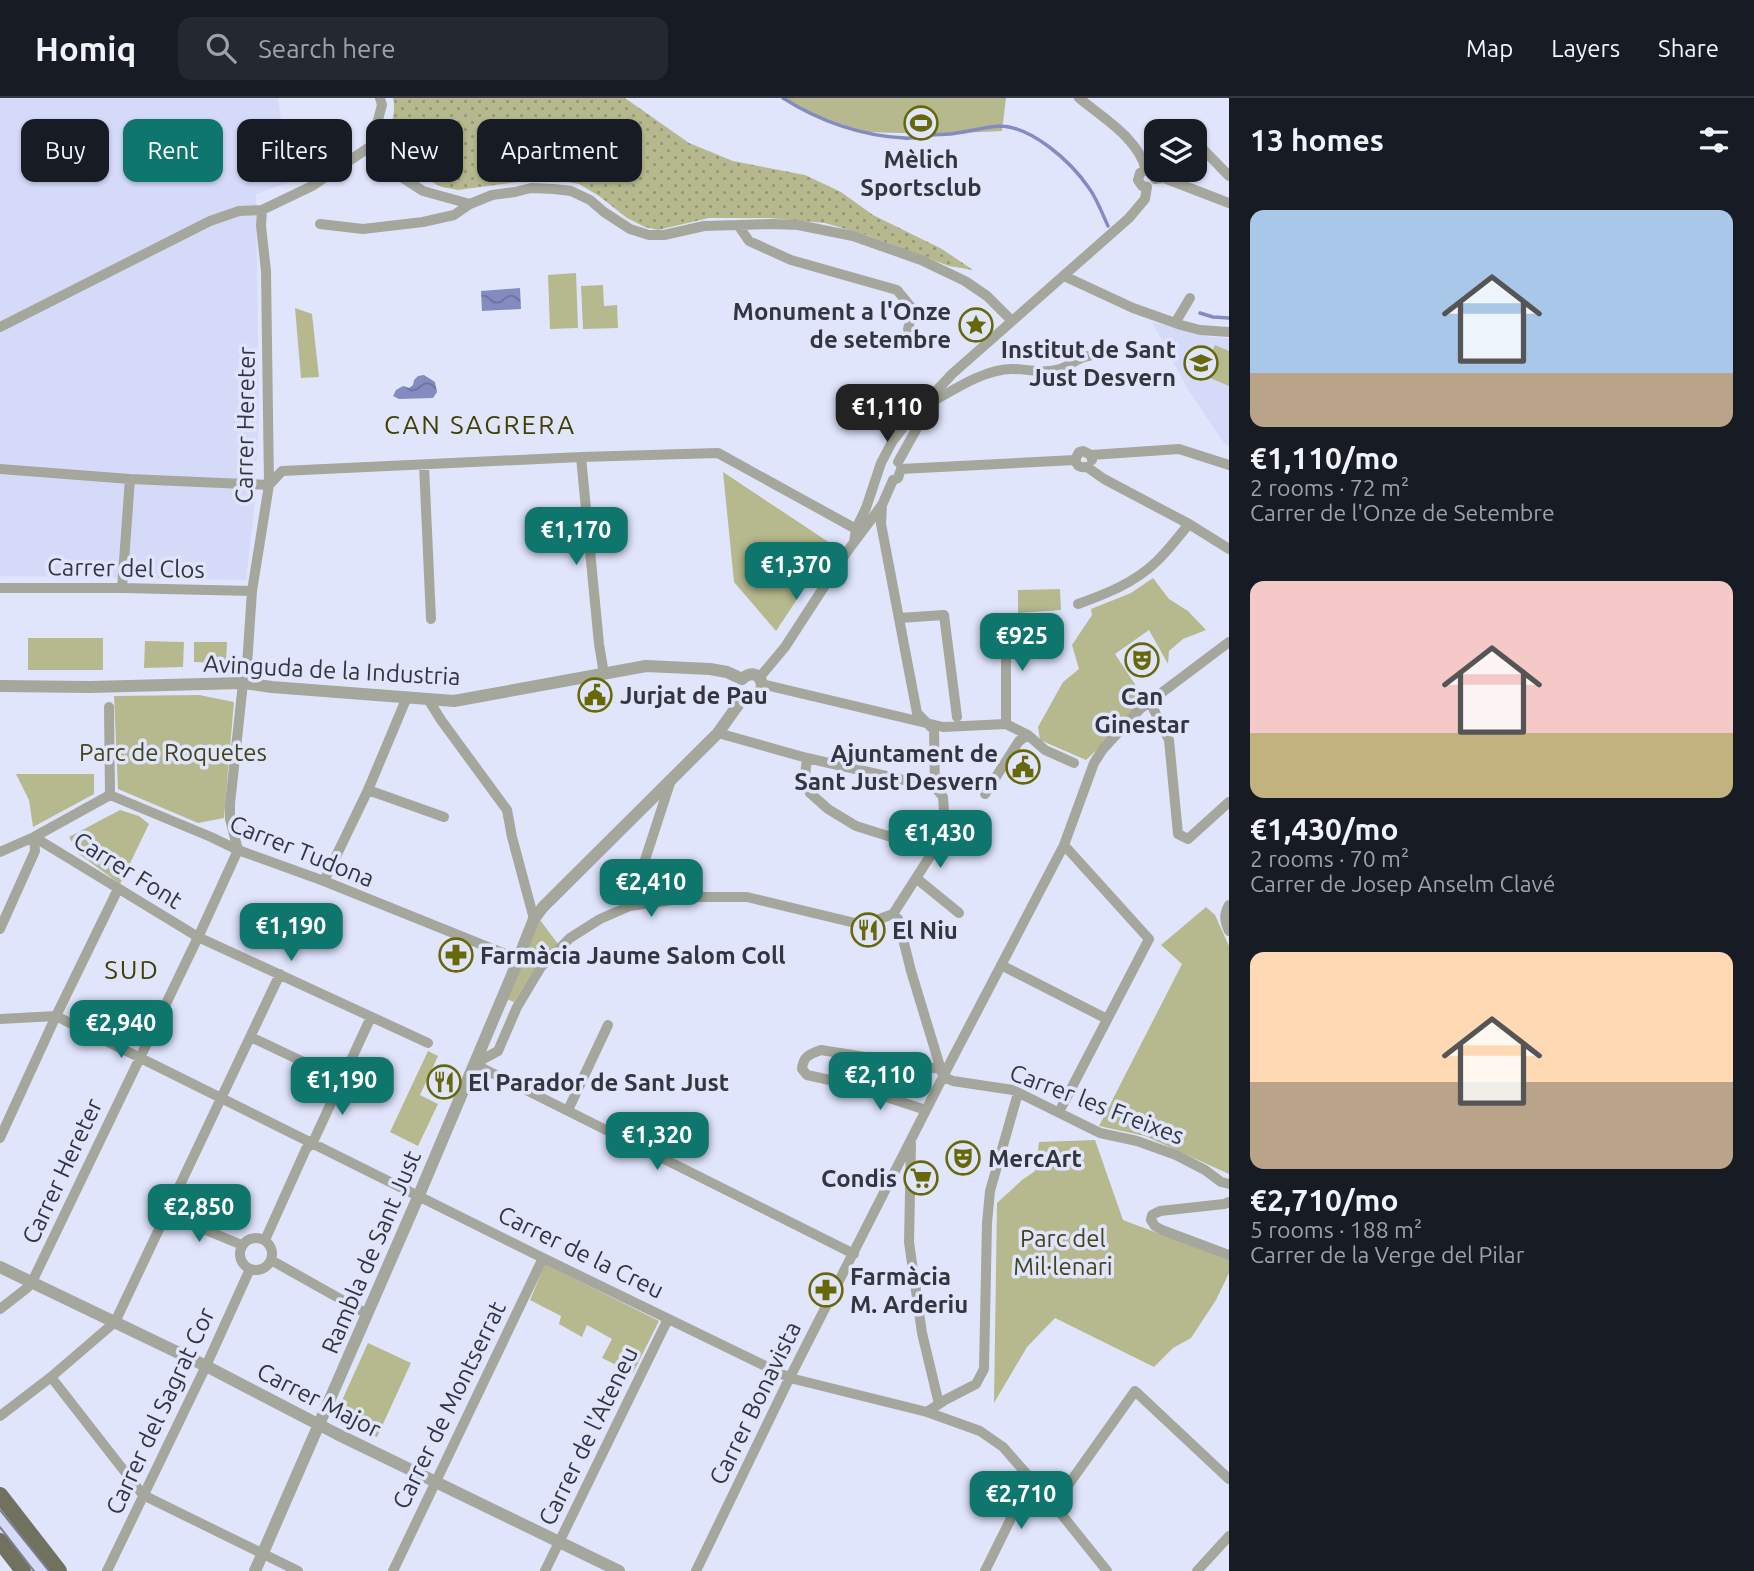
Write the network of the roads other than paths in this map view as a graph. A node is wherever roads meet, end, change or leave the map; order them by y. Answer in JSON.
{"nodes":[{"id":1,"x":380,"y":98,"type":"edge"},
{"id":2,"x":1079,"y":98,"type":"edge"},
{"id":3,"x":378,"y":119,"type":"edge"},
{"id":4,"x":366,"y":149,"type":"edge"},
{"id":5,"x":1207,"y":153,"type":"edge"},
{"id":6,"x":1144,"y":161,"type":"edge"},
{"id":7,"x":1144,"y":171,"type":"edge"},
{"id":8,"x":1229,"y":176,"type":"edge"},
{"id":9,"x":409,"y":182,"type":"edge"},
{"id":10,"x":1151,"y":183,"type":"junction"},
{"id":11,"x":1229,"y":203,"type":"edge"},
{"id":12,"x":470,"y":204,"type":"junction"},
{"id":13,"x":262,"y":209,"type":"junction"},
{"id":14,"x":320,"y":224,"type":"dead end"},
{"id":15,"x":738,"y":225,"type":"junction"},
{"id":16,"x":1064,"y":275,"type":"junction"},
{"id":17,"x":1189,"y":298,"type":"dead end"},
{"id":18,"x":1011,"y":320,"type":"junction"},
{"id":19,"x":1175,"y":323,"type":"junction"},
{"id":20,"x":0,"y":327,"type":"edge"},
{"id":21,"x":908,"y":329,"type":"dead end"},
{"id":22,"x":1229,"y":332,"type":"edge"},
{"id":23,"x":1089,"y":355,"type":"dead end"},
{"id":24,"x":940,"y":387,"type":"junction"},
{"id":25,"x":932,"y":402,"type":"junction"},
{"id":26,"x":1091,"y":455,"type":"junction"},
{"id":27,"x":581,"y":457,"type":"junction"},
{"id":28,"x":1075,"y":460,"type":"junction"},
{"id":29,"x":424,"y":464,"type":"junction"},
{"id":30,"x":900,"y":465,"type":"junction"},
{"id":31,"x":1229,"y":465,"type":"edge"},
{"id":32,"x":880,"y":467,"type":"junction"},
{"id":33,"x":1087,"y":467,"type":"junction"},
{"id":34,"x":0,"y":469,"type":"edge"},
{"id":35,"x":130,"y":479,"type":"junction"},
{"id":36,"x":893,"y":480,"type":"junction"},
{"id":37,"x":269,"y":485,"type":"junction"},
{"id":38,"x":882,"y":505,"type":"junction"},
{"id":39,"x":1189,"y":524,"type":"junction"},
{"id":40,"x":856,"y":529,"type":"junction"},
{"id":41,"x":854,"y":542,"type":"junction"},
{"id":42,"x":1229,"y":549,"type":"edge"},
{"id":43,"x":122,"y":587,"type":"junction"},
{"id":44,"x":0,"y":588,"type":"edge"},
{"id":45,"x":252,"y":591,"type":"junction"},
{"id":46,"x":1078,"y":604,"type":"dead end"},
{"id":47,"x":899,"y":618,"type":"junction"},
{"id":48,"x":431,"y":619,"type":"dead end"},
{"id":49,"x":1006,"y":622,"type":"dead end"},
{"id":50,"x":1229,"y":642,"type":"edge"},
{"id":51,"x":604,"y":674,"type":"junction"},
{"id":52,"x":742,"y":679,"type":"junction"},
{"id":53,"x":761,"y":681,"type":"junction"},
{"id":54,"x":243,"y":683,"type":"junction"},
{"id":55,"x":0,"y":686,"type":"edge"},
{"id":56,"x":745,"y":695,"type":"junction"},
{"id":57,"x":407,"y":698,"type":"junction"},
{"id":58,"x":428,"y":699,"type":"junction"},
{"id":59,"x":1150,"y":702,"type":"junction"},
{"id":60,"x":109,"y":707,"type":"dead end"},
{"id":61,"x":957,"y":717,"type":"dead end"},
{"id":62,"x":926,"y":722,"type":"junction"},
{"id":63,"x":1006,"y":724,"type":"junction"},
{"id":64,"x":718,"y":733,"type":"junction"},
{"id":65,"x":1028,"y":735,"type":"junction"},
{"id":66,"x":807,"y":758,"type":"junction"},
{"id":67,"x":1074,"y":763,"type":"dead end"},
{"id":68,"x":671,"y":780,"type":"junction"},
{"id":69,"x":935,"y":787,"type":"junction"},
{"id":70,"x":368,"y":790,"type":"junction"},
{"id":71,"x":985,"y":793,"type":"dead end"},
{"id":72,"x":110,"y":795,"type":"junction"},
{"id":73,"x":1229,"y":802,"type":"edge"},
{"id":74,"x":444,"y":817,"type":"dead end"},
{"id":75,"x":34,"y":837,"type":"junction"},
{"id":76,"x":938,"y":841,"type":"junction"},
{"id":77,"x":1064,"y":845,"type":"junction"},
{"id":78,"x":238,"y":850,"type":"junction"},
{"id":79,"x":0,"y":852,"type":"edge"},
{"id":80,"x":916,"y":878,"type":"junction"},
{"id":81,"x":324,"y":881,"type":"junction"},
{"id":82,"x":118,"y":889,"type":"junction"},
{"id":83,"x":1229,"y":905,"type":"edge"},
{"id":84,"x":630,"y":906,"type":"junction"},
{"id":85,"x":959,"y":913,"type":"dead end"},
{"id":86,"x":892,"y":917,"type":"junction"},
{"id":87,"x":534,"y":919,"type":"junction"},
{"id":88,"x":0,"y":929,"type":"edge"},
{"id":89,"x":1229,"y":931,"type":"edge"},
{"id":90,"x":198,"y":937,"type":"junction"},
{"id":91,"x":518,"y":959,"type":"junction"},
{"id":92,"x":1002,"y":965,"type":"junction"},
{"id":93,"x":280,"y":974,"type":"junction"},
{"id":94,"x":499,"y":1007,"type":"junction"},
{"id":95,"x":517,"y":1007,"type":"junction"},
{"id":96,"x":56,"y":1016,"type":"junction"},
{"id":97,"x":371,"y":1017,"type":"junction"},
{"id":98,"x":0,"y":1019,"type":"edge"},
{"id":99,"x":1107,"y":1019,"type":"junction"},
{"id":100,"x":608,"y":1025,"type":"dead end"},
{"id":101,"x":251,"y":1037,"type":"junction"},
{"id":102,"x":428,"y":1044,"type":"dead end"},
{"id":103,"x":139,"y":1057,"type":"junction"},
{"id":104,"x":474,"y":1064,"type":"junction"},
{"id":105,"x":348,"y":1067,"type":"junction"},
{"id":106,"x":942,"y":1073,"type":"junction"},
{"id":107,"x":342,"y":1079,"type":"junction"},
{"id":108,"x":1018,"y":1093,"type":"junction"},
{"id":109,"x":222,"y":1098,"type":"junction"},
{"id":110,"x":568,"y":1110,"type":"junction"},
{"id":111,"x":926,"y":1110,"type":"junction"},
{"id":112,"x":1059,"y":1112,"type":"junction"},
{"id":113,"x":0,"y":1138,"type":"edge"},
{"id":114,"x":911,"y":1140,"type":"junction"},
{"id":115,"x":313,"y":1142,"type":"junction"},
{"id":116,"x":1229,"y":1184,"type":"edge"},
{"id":117,"x":419,"y":1195,"type":"junction"},
{"id":118,"x":1229,"y":1202,"type":"edge"},
{"id":119,"x":167,"y":1214,"type":"junction"},
{"id":120,"x":265,"y":1240,"type":"junction"},
{"id":121,"x":242,"y":1245,"type":"junction"},
{"id":122,"x":854,"y":1254,"type":"junction"},
{"id":123,"x":1229,"y":1255,"type":"edge"},
{"id":124,"x":544,"y":1258,"type":"junction"},
{"id":125,"x":271,"y":1260,"type":"junction"},
{"id":126,"x":0,"y":1267,"type":"edge"},
{"id":127,"x":250,"y":1269,"type":"junction"},
{"id":128,"x":32,"y":1282,"type":"junction"},
{"id":129,"x":0,"y":1309,"type":"edge"},
{"id":130,"x":367,"y":1314,"type":"junction"},
{"id":131,"x":668,"y":1319,"type":"junction"},
{"id":132,"x":115,"y":1322,"type":"junction"},
{"id":133,"x":206,"y":1366,"type":"junction"},
{"id":134,"x":51,"y":1377,"type":"junction"},
{"id":135,"x":790,"y":1378,"type":"junction"},
{"id":136,"x":939,"y":1404,"type":"junction"},
{"id":137,"x":927,"y":1412,"type":"junction"},
{"id":138,"x":0,"y":1416,"type":"edge"},
{"id":139,"x":320,"y":1423,"type":"junction"},
{"id":140,"x":1031,"y":1478,"type":"junction"},
{"id":141,"x":1229,"y":1479,"type":"edge"},
{"id":142,"x":435,"y":1481,"type":"junction"},
{"id":143,"x":0,"y":1495,"type":"edge"},
{"id":144,"x":143,"y":1495,"type":"junction"},
{"id":145,"x":1054,"y":1505,"type":"junction"},
{"id":146,"x":1229,"y":1536,"type":"edge"},
{"id":147,"x":0,"y":1541,"type":"edge"},
{"id":148,"x":559,"y":1541,"type":"junction"},
{"id":149,"x":263,"y":1553,"type":"junction"},
{"id":150,"x":23,"y":1571,"type":"edge"},
{"id":151,"x":59,"y":1571,"type":"edge"},
{"id":152,"x":107,"y":1571,"type":"edge"},
{"id":153,"x":255,"y":1571,"type":"edge"},
{"id":154,"x":298,"y":1571,"type":"edge"},
{"id":155,"x":393,"y":1571,"type":"edge"},
{"id":156,"x":545,"y":1571,"type":"edge"},
{"id":157,"x":619,"y":1571,"type":"edge"},
{"id":158,"x":696,"y":1571,"type":"edge"},
{"id":159,"x":985,"y":1571,"type":"edge"},
{"id":160,"x":1107,"y":1571,"type":"edge"},
{"id":161,"x":1197,"y":1571,"type":"edge"}],
"edges":[{"from":1,"to":3,"type":"street"},
{"from":2,"to":6,"type":"street"},
{"from":4,"to":13,"type":"street"},
{"from":5,"to":8,"type":"street"},
{"from":7,"to":10,"type":"street"},
{"from":9,"to":12,"type":"street"},
{"from":10,"to":11,"type":"street"},
{"from":10,"to":16,"type":"street"},
{"from":12,"to":14,"type":"street"},
{"from":12,"to":15,"type":"street"},
{"from":13,"to":20,"type":"street"},
{"from":13,"to":37,"type":"street","name":"Carrer Hereter"},
{"from":15,"to":18,"type":"street"},
{"from":15,"to":21,"type":"street"},
{"from":16,"to":18,"type":"street"},
{"from":16,"to":19,"type":"street"},
{"from":17,"to":19,"type":"street"},
{"from":18,"to":24,"type":"street"},
{"from":19,"to":22,"type":"street"},
{"from":23,"to":25,"type":"street"},
{"from":24,"to":25,"type":"street"},
{"from":24,"to":32,"type":"street"},
{"from":25,"to":30,"type":"street"},
{"from":26,"to":28,"type":"street"},
{"from":26,"to":31,"type":"street"},
{"from":26,"to":33,"type":"street"},
{"from":27,"to":29,"type":"street"},
{"from":27,"to":40,"type":"street"},
{"from":27,"to":51,"type":"street"},
{"from":28,"to":30,"type":"street"},
{"from":28,"to":33,"type":"street"},
{"from":29,"to":37,"type":"street"},
{"from":29,"to":48,"type":"street"},
{"from":30,"to":32,"type":"street"},
{"from":30,"to":36,"type":"street"},
{"from":32,"to":36,"type":"street"},
{"from":32,"to":40,"type":"street"},
{"from":33,"to":39,"type":"street"},
{"from":34,"to":35,"type":"street"},
{"from":35,"to":37,"type":"street"},
{"from":35,"to":43,"type":"street"},
{"from":36,"to":38,"type":"street"},
{"from":37,"to":45,"type":"street","name":"Carrer Hereter"},
{"from":38,"to":41,"type":"street"},
{"from":38,"to":47,"type":"street"},
{"from":39,"to":42,"type":"street"},
{"from":39,"to":46,"type":"street"},
{"from":40,"to":41,"type":"street"},
{"from":41,"to":53,"type":"street"},
{"from":43,"to":44,"type":"street","name":"Carrer del Clos"},
{"from":43,"to":45,"type":"street","name":"Carrer del Clos"},
{"from":45,"to":54,"type":"street","name":"Carrer Hereter"},
{"from":47,"to":61,"type":"street"},
{"from":47,"to":62,"type":"street"},
{"from":49,"to":63,"type":"street"},
{"from":50,"to":59,"type":"street"},
{"from":51,"to":52,"type":"street","name":"Avinguda de la Industria"},
{"from":51,"to":58,"type":"street","name":"Avinguda de la Industria"},
{"from":52,"to":53,"type":"street"},
{"from":52,"to":56,"type":"street"},
{"from":53,"to":56,"type":"street"},
{"from":53,"to":62,"type":"street"},
{"from":54,"to":55,"type":"street","name":"Avinguda de la Industria"},
{"from":54,"to":57,"type":"street","name":"Avinguda de la Industria"},
{"from":54,"to":78,"type":"street","name":"Carrer Hereter"},
{"from":56,"to":64,"type":"street","name":"Rambla de Sant Just"},
{"from":57,"to":58,"type":"street","name":"Avinguda de la Industria"},
{"from":57,"to":70,"type":"street"},
{"from":58,"to":87,"type":"street"},
{"from":59,"to":73,"type":"street"},
{"from":59,"to":77,"type":"street"},
{"from":60,"to":72,"type":"street"},
{"from":62,"to":63,"type":"street"},
{"from":62,"to":69,"type":"street"},
{"from":63,"to":65,"type":"street"},
{"from":64,"to":66,"type":"street"},
{"from":64,"to":68,"type":"street","name":"Rambla de Sant Just"},
{"from":65,"to":67,"type":"street"},
{"from":65,"to":71,"type":"street"},
{"from":66,"to":69,"type":"street"},
{"from":66,"to":76,"type":"street"},
{"from":68,"to":84,"type":"street"},
{"from":68,"to":87,"type":"street","name":"Rambla de Sant Just"},
{"from":69,"to":76,"type":"street"},
{"from":70,"to":74,"type":"street"},
{"from":70,"to":81,"type":"street"},
{"from":72,"to":75,"type":"street"},
{"from":72,"to":78,"type":"street","name":"Carrer Tudona"},
{"from":75,"to":79,"type":"street"},
{"from":75,"to":82,"type":"street","name":"Carrer Font"},
{"from":75,"to":88,"type":"street"},
{"from":76,"to":80,"type":"street"},
{"from":77,"to":92,"type":"street"},
{"from":77,"to":99,"type":"street"},
{"from":78,"to":81,"type":"street","name":"Carrer Tudona"},
{"from":78,"to":90,"type":"street","name":"Carrer Hereter"},
{"from":80,"to":85,"type":"street"},
{"from":80,"to":86,"type":"street"},
{"from":81,"to":91,"type":"street","name":"Carrer Tudona"},
{"from":82,"to":90,"type":"street","name":"Carrer Font"},
{"from":82,"to":96,"type":"street"},
{"from":83,"to":89,"type":"street"},
{"from":84,"to":86,"type":"street"},
{"from":84,"to":95,"type":"street"},
{"from":86,"to":106,"type":"street"},
{"from":87,"to":91,"type":"street","name":"Rambla de Sant Just"},
{"from":90,"to":93,"type":"street","name":"Carrer Font"},
{"from":90,"to":103,"type":"street","name":"Carrer Hereter"},
{"from":91,"to":94,"type":"street","name":"Rambla de Sant Just"},
{"from":92,"to":99,"type":"street"},
{"from":92,"to":106,"type":"street"},
{"from":93,"to":97,"type":"street","name":"Carrer Font"},
{"from":93,"to":101,"type":"street"},
{"from":94,"to":95,"type":"street"},
{"from":94,"to":104,"type":"street","name":"Rambla de Sant Just"},
{"from":95,"to":104,"type":"street"},
{"from":96,"to":98,"type":"street","name":"Carrer de la Creu"},
{"from":96,"to":103,"type":"street","name":"Carrer de la Creu"},
{"from":96,"to":113,"type":"street"},
{"from":97,"to":102,"type":"street","name":"Carrer Font"},
{"from":97,"to":105,"type":"street"},
{"from":99,"to":112,"type":"street"},
{"from":100,"to":110,"type":"street"},
{"from":101,"to":107,"type":"street"},
{"from":101,"to":109,"type":"street"},
{"from":103,"to":109,"type":"street","name":"Carrer de la Creu"},
{"from":103,"to":128,"type":"street","name":"Carrer Hereter"},
{"from":104,"to":110,"type":"street"},
{"from":104,"to":117,"type":"street","name":"Rambla de Sant Just"},
{"from":105,"to":107,"type":"street"},
{"from":105,"to":107,"type":"street"},
{"from":106,"to":108,"type":"street","name":"Carrer les Freixes"},
{"from":106,"to":111,"type":"street","name":"Carrer Bonavista"},
{"from":106,"to":111,"type":"street","name":"Carrer les Freixes"},
{"from":107,"to":115,"type":"street"},
{"from":108,"to":112,"type":"street","name":"Carrer les Freixes"},
{"from":108,"to":136,"type":"street"},
{"from":109,"to":115,"type":"street","name":"Carrer de la Creu"},
{"from":109,"to":119,"type":"street"},
{"from":110,"to":122,"type":"street"},
{"from":111,"to":114,"type":"street","name":"Carrer Bonavista"},
{"from":112,"to":116,"type":"street","name":"Carrer les Freixes"},
{"from":114,"to":122,"type":"street","name":"Carrer Bonavista"},
{"from":114,"to":136,"type":"street"},
{"from":115,"to":117,"type":"street","name":"Carrer de la Creu"},
{"from":115,"to":120,"type":"street"},
{"from":117,"to":124,"type":"street","name":"Carrer de la Creu"},
{"from":117,"to":130,"type":"street","name":"Rambla de Sant Just"},
{"from":118,"to":123,"type":"street"},
{"from":119,"to":121,"type":"street"},
{"from":119,"to":132,"type":"street"},
{"from":120,"to":121,"type":"street"},
{"from":120,"to":125,"type":"street"},
{"from":121,"to":127,"type":"street"},
{"from":122,"to":135,"type":"street","name":"Carrer Bonavista"},
{"from":124,"to":131,"type":"street","name":"Carrer de la Creu"},
{"from":124,"to":142,"type":"street","name":"Carrer de Montserrat"},
{"from":125,"to":127,"type":"street"},
{"from":125,"to":130,"type":"street"},
{"from":126,"to":128,"type":"street","name":"Carrer Major"},
{"from":127,"to":133,"type":"street","name":"Carrer del Sagrat Cor"},
{"from":128,"to":129,"type":"street","name":"Carrer Hereter"},
{"from":128,"to":132,"type":"street","name":"Carrer Major"},
{"from":130,"to":139,"type":"street","name":"Rambla de Sant Just"},
{"from":131,"to":135,"type":"street","name":"Carrer de la Creu"},
{"from":131,"to":148,"type":"street","name":"Carrer de l'Ateneu"},
{"from":132,"to":133,"type":"street","name":"Carrer Major"},
{"from":132,"to":134,"type":"street"},
{"from":133,"to":139,"type":"street","name":"Carrer Major"},
{"from":133,"to":144,"type":"street","name":"Carrer del Sagrat Cor"},
{"from":134,"to":138,"type":"street"},
{"from":134,"to":144,"type":"street"},
{"from":135,"to":137,"type":"street","name":"Carrer de la Creu"},
{"from":135,"to":158,"type":"street","name":"Carrer Bonavista"},
{"from":136,"to":137,"type":"street"},
{"from":137,"to":140,"type":"street","name":"Carrer de la Creu"},
{"from":139,"to":142,"type":"street","name":"Carrer Major"},
{"from":139,"to":149,"type":"street","name":"Rambla de Sant Just"},
{"from":140,"to":145,"type":"street","name":"Carrer de la Creu"},
{"from":140,"to":159,"type":"street"},
{"from":141,"to":145,"type":"street"},
{"from":142,"to":148,"type":"street","name":"Carrer Major"},
{"from":142,"to":155,"type":"street","name":"Carrer de Montserrat"},
{"from":143,"to":151,"type":"main road"},
{"from":144,"to":149,"type":"street"},
{"from":144,"to":152,"type":"street","name":"Carrer del Sagrat Cor"},
{"from":145,"to":160,"type":"street","name":"Carrer de la Creu"},
{"from":146,"to":161,"type":"street"},
{"from":147,"to":150,"type":"main road"},
{"from":148,"to":156,"type":"street","name":"Carrer de l'Ateneu"},
{"from":148,"to":157,"type":"street","name":"Carrer Major"},
{"from":149,"to":153,"type":"street","name":"Rambla de Sant Just"},
{"from":149,"to":154,"type":"street"}]}
